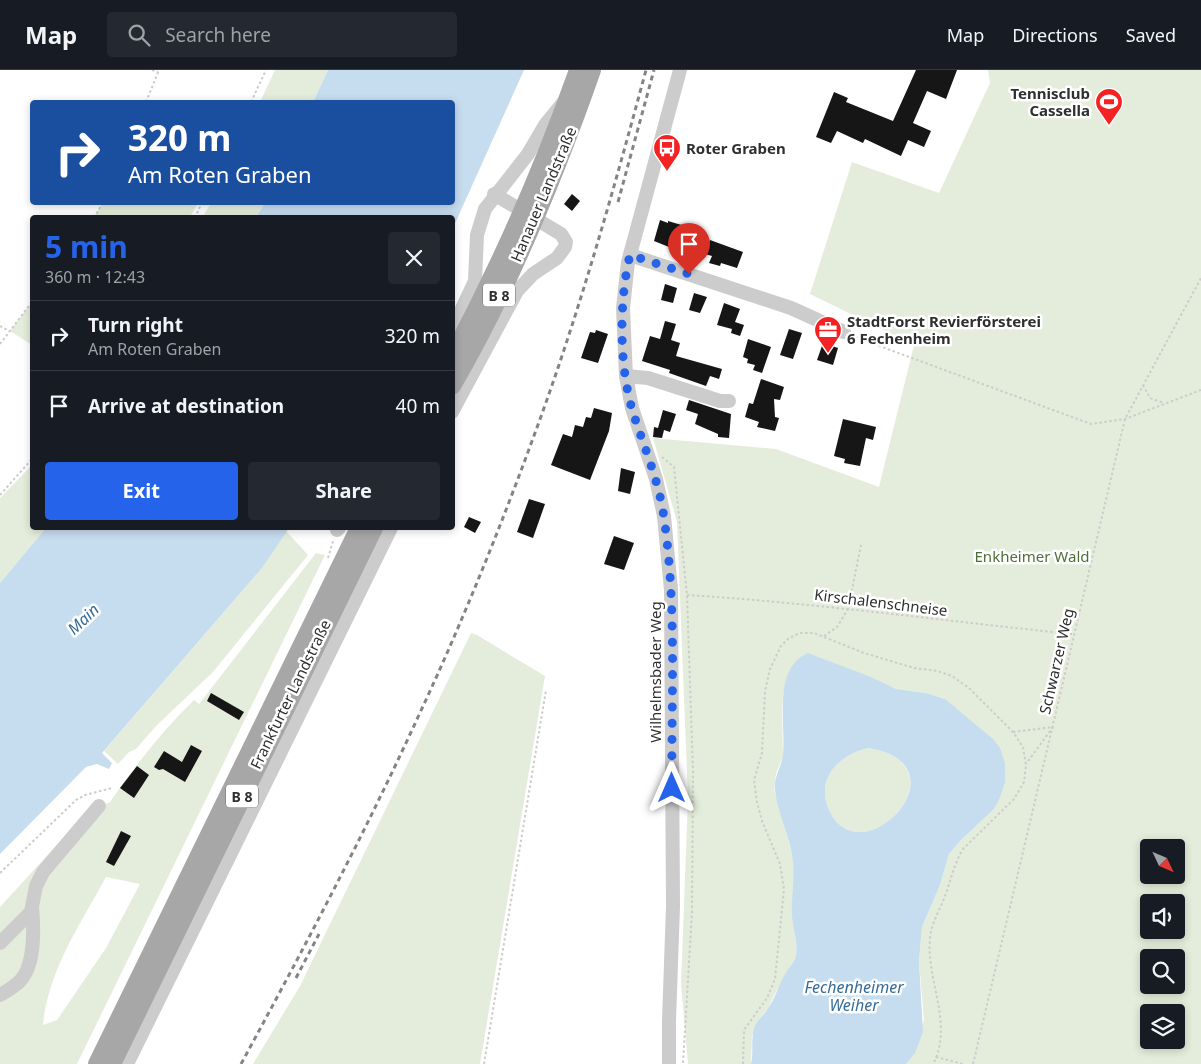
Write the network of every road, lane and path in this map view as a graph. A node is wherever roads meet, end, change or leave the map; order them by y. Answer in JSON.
{"nodes":[{"id":1,"x":152,"y":70,"type":"edge"},
{"id":2,"x":266,"y":70,"type":"edge"},
{"id":3,"x":578,"y":70,"type":"edge"},
{"id":4,"x":592,"y":70,"type":"edge"},
{"id":5,"x":680,"y":70,"type":"edge"},
{"id":6,"x":159,"y":71,"type":"edge"},
{"id":7,"x":569,"y":96,"type":"junction"},
{"id":8,"x":147,"y":100,"type":"edge"},
{"id":9,"x":251,"y":100,"type":"edge"},
{"id":10,"x":494,"y":194,"type":"junction"},
{"id":11,"x":529,"y":216,"type":"junction"},
{"id":12,"x":630,"y":255,"type":"junction"},
{"id":13,"x":1201,"y":278,"type":"edge"},
{"id":14,"x":30,"y":305,"type":"edge"},
{"id":15,"x":455,"y":324,"type":"edge"},
{"id":16,"x":0,"y":326,"type":"edge"},
{"id":17,"x":10,"y":331,"type":"junction"},
{"id":18,"x":844,"y":332,"type":"joint"},
{"id":19,"x":0,"y":344,"type":"edge"},
{"id":20,"x":457,"y":363,"type":"edge"},
{"id":21,"x":626,"y":376,"type":"junction"},
{"id":22,"x":1143,"y":385,"type":"junction"},
{"id":23,"x":1201,"y":390,"type":"edge"},
{"id":24,"x":729,"y":401,"type":"dead end"},
{"id":25,"x":1166,"y":404,"type":"junction"},
{"id":26,"x":455,"y":406,"type":"edge"},
{"id":27,"x":1125,"y":419,"type":"junction"},
{"id":28,"x":30,"y":461,"type":"edge"},
{"id":29,"x":0,"y":495,"type":"edge"},
{"id":30,"x":358,"y":530,"type":"edge"},
{"id":31,"x":373,"y":530,"type":"edge"},
{"id":32,"x":390,"y":530,"type":"edge"},
{"id":33,"x":861,"y":545,"type":"dead end"},
{"id":34,"x":848,"y":609,"type":"junction"},
{"id":35,"x":1073,"y":634,"type":"junction"},
{"id":36,"x":824,"y":636,"type":"junction"},
{"id":37,"x":546,"y":690,"type":"dead end"},
{"id":38,"x":1053,"y":727,"type":"junction"},
{"id":39,"x":1013,"y":732,"type":"junction"},
{"id":40,"x":1026,"y":765,"type":"junction"},
{"id":41,"x":112,"y":788,"type":"dead end"},
{"id":42,"x":99,"y":806,"type":"dead end"},
{"id":43,"x":0,"y":873,"type":"edge"},
{"id":44,"x":32,"y":908,"type":"junction"},
{"id":45,"x":0,"y":943,"type":"edge"},
{"id":46,"x":0,"y":995,"type":"edge"},
{"id":47,"x":936,"y":1056,"type":"junction"},
{"id":48,"x":97,"y":1064,"type":"edge"},
{"id":49,"x":112,"y":1064,"type":"edge"},
{"id":50,"x":127,"y":1064,"type":"edge"},
{"id":51,"x":484,"y":1064,"type":"edge"},
{"id":52,"x":670,"y":1064,"type":"edge"},
{"id":53,"x":683,"y":1064,"type":"edge"},
{"id":54,"x":743,"y":1064,"type":"edge"},
{"id":55,"x":933,"y":1064,"type":"edge"},
{"id":56,"x":962,"y":1064,"type":"edge"},
{"id":57,"x":973,"y":1064,"type":"edge"}],
"edges":[{"from":1,"to":6,"type":"path"},
{"from":2,"to":9,"type":"path"},
{"from":3,"to":7,"type":"main road","name":"Hanauer Landstraße","number":"B 8"},
{"from":4,"to":11,"type":"main road","name":"Hanauer Landstraße","number":"B 8"},
{"from":5,"to":12,"type":"street","name":"Wilhelmsbader Weg"},
{"from":6,"to":8,"type":"path"},
{"from":7,"to":10,"type":"street"},
{"from":7,"to":11,"type":"main road","name":"Hanauer Landstraße","number":"B 8"},
{"from":10,"to":11,"type":"street"},
{"from":10,"to":15,"type":"street"},
{"from":11,"to":20,"type":"main road","name":"Hanauer Landstraße","number":"B 8"},
{"from":11,"to":26,"type":"street"},
{"from":12,"to":18,"type":"street"},
{"from":12,"to":21,"type":"street","name":"Wilhelmsbader Weg"},
{"from":13,"to":22,"type":"path","name":"Schwarzer Weg"},
{"from":14,"to":17,"type":"path"},
{"from":16,"to":17,"type":"path"},
{"from":17,"to":19,"type":"path"},
{"from":18,"to":27,"type":"path"},
{"from":21,"to":24,"type":"street"},
{"from":21,"to":52,"type":"street","name":"Wilhelmsbader Weg"},
{"from":22,"to":25,"type":"path"},
{"from":22,"to":27,"type":"path","name":"Schwarzer Weg"},
{"from":23,"to":25,"type":"path"},
{"from":25,"to":27,"type":"path"},
{"from":27,"to":35,"type":"path","name":"Schwarzer Weg"},
{"from":28,"to":29,"type":"path"},
{"from":30,"to":48,"type":"main road","number":"B 8"},
{"from":31,"to":49,"type":"main road","number":"B 8"},
{"from":32,"to":50,"type":"street","name":"Frankfurter Landstraße"},
{"from":33,"to":34,"type":"path"},
{"from":34,"to":35,"type":"path","name":"Kirschalenschneise"},
{"from":34,"to":36,"type":"path"},
{"from":34,"to":53,"type":"path","name":"Kirschalenschneise"},
{"from":35,"to":38,"type":"path","name":"Schwarzer Weg"},
{"from":36,"to":39,"type":"path"},
{"from":36,"to":54,"type":"path"},
{"from":37,"to":51,"type":"path"},
{"from":38,"to":39,"type":"path"},
{"from":38,"to":40,"type":"path"},
{"from":38,"to":57,"type":"path","name":"Schwarzer Weg"},
{"from":39,"to":40,"type":"path"},
{"from":40,"to":47,"type":"path"},
{"from":41,"to":43,"type":"path"},
{"from":42,"to":44,"type":"street"},
{"from":44,"to":45,"type":"street"},
{"from":44,"to":46,"type":"street"},
{"from":47,"to":55,"type":"path"},
{"from":47,"to":56,"type":"path"}]}
